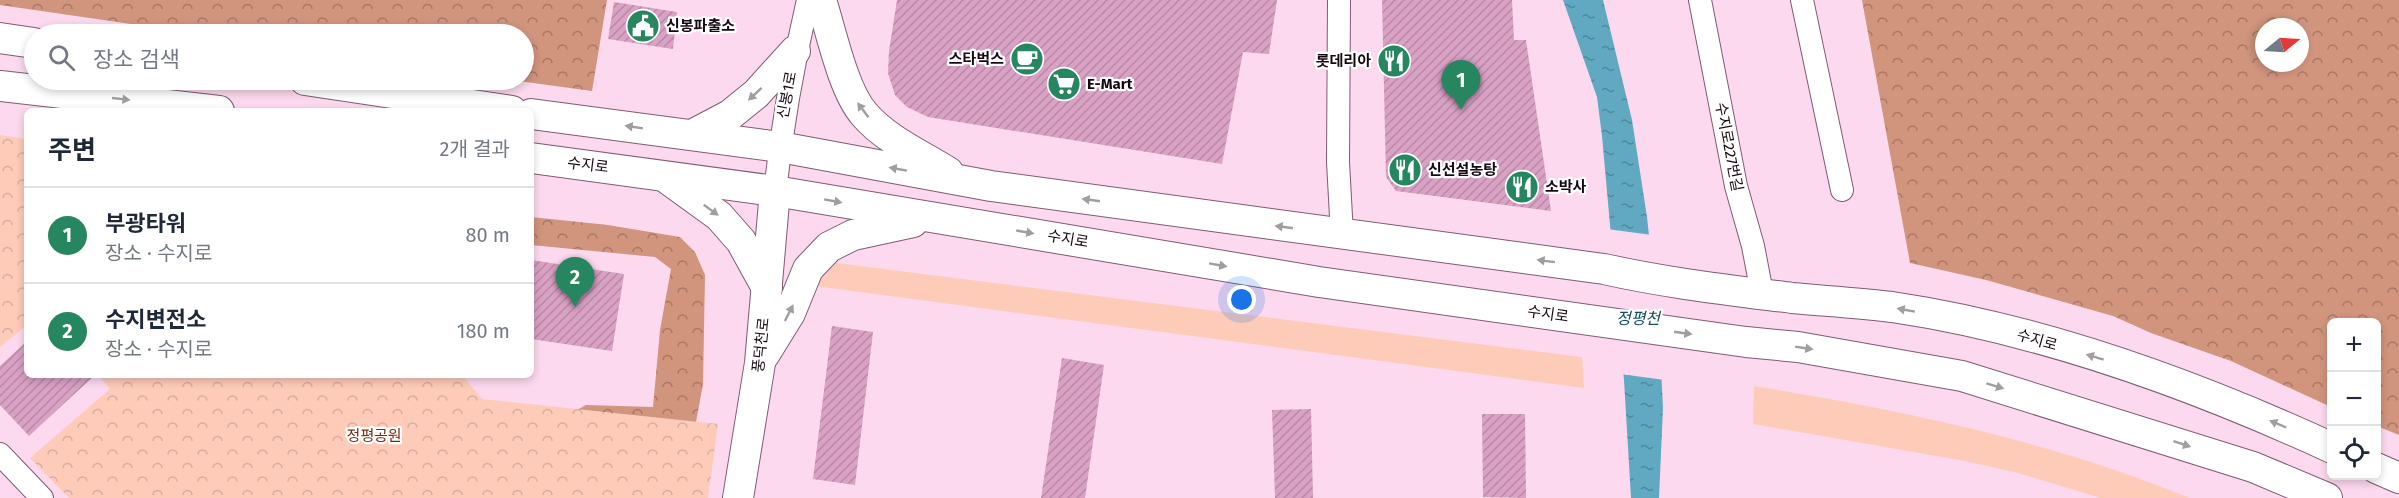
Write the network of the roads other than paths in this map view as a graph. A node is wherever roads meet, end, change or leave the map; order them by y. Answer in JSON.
{"nodes":[{"id":1,"x":808,"y":0,"type":"edge"},
{"id":2,"x":821,"y":0,"type":"edge"},
{"id":3,"x":1339,"y":0,"type":"edge"},
{"id":4,"x":1700,"y":0,"type":"edge"},
{"id":5,"x":1802,"y":0,"type":"edge"},
{"id":6,"x":0,"y":38,"type":"edge"},
{"id":7,"x":24,"y":42,"type":"edge"},
{"id":8,"x":795,"y":51,"type":"junction"},
{"id":9,"x":0,"y":86,"type":"edge"},
{"id":10,"x":24,"y":89,"type":"edge"},
{"id":11,"x":35,"y":90,"type":"edge"},
{"id":12,"x":372,"y":90,"type":"edge"},
{"id":13,"x":193,"y":108,"type":"edge"},
{"id":14,"x":492,"y":108,"type":"edge"},
{"id":15,"x":534,"y":114,"type":"edge"},
{"id":16,"x":692,"y":135,"type":"junction"},
{"id":17,"x":780,"y":147,"type":"junction"},
{"id":18,"x":534,"y":158,"type":"edge"},
{"id":19,"x":663,"y":176,"type":"junction"},
{"id":20,"x":961,"y":180,"type":"junction"},
{"id":21,"x":1842,"y":190,"type":"dead end"},
{"id":22,"x":775,"y":191,"type":"junction"},
{"id":23,"x":936,"y":218,"type":"junction"},
{"id":24,"x":1342,"y":235,"type":"junction"},
{"id":25,"x":767,"y":288,"type":"junction"},
{"id":26,"x":1762,"y":293,"type":"junction"},
{"id":27,"x":760,"y":363,"type":"junction"},
{"id":28,"x":2327,"y":446,"type":"edge"},
{"id":29,"x":0,"y":454,"type":"edge"},
{"id":30,"x":2381,"y":470,"type":"edge"},
{"id":31,"x":2399,"y":478,"type":"edge"},
{"id":32,"x":42,"y":498,"type":"edge"},
{"id":33,"x":738,"y":498,"type":"edge"},
{"id":34,"x":2327,"y":498,"type":"edge"}],
"edges":[{"from":1,"to":8,"type":"street","name":"신봉1로"},
{"from":20,"to":2,"type":"main road","one_way":true},
{"from":3,"to":24,"type":"street"},
{"from":4,"to":26,"type":"street","name":"수지로227번길"},
{"from":5,"to":21,"type":"street"},
{"from":6,"to":7,"type":"main road"},
{"from":8,"to":16,"type":"main road","one_way":true},
{"from":8,"to":17,"type":"street","name":"신봉1로"},
{"from":9,"to":10,"type":"main road","one_way":true},
{"from":11,"to":13,"type":"main road","one_way":true},
{"from":12,"to":14,"type":"main road"},
{"from":16,"to":15,"type":"main road","one_way":true},
{"from":16,"to":17,"type":"main road"},
{"from":20,"to":17,"type":"main road","one_way":true},
{"from":17,"to":22,"type":"street","name":"신봉1로"},
{"from":18,"to":19,"type":"main road","name":"수지로"},
{"from":19,"to":22,"type":"main road","name":"수지로"},
{"from":19,"to":25,"type":"main road","one_way":true},
{"from":24,"to":20,"type":"main road","one_way":true},
{"from":22,"to":23,"type":"main road","name":"수지로","one_way":true},
{"from":22,"to":25,"type":"main road","name":"풍덕천로"},
{"from":27,"to":23,"type":"main road","one_way":true},
{"from":23,"to":34,"type":"main road","name":"수지로","one_way":true},
{"from":26,"to":24,"type":"main road","name":"수지로","one_way":true},
{"from":25,"to":27,"type":"main road","name":"풍덕천로"},
{"from":28,"to":26,"type":"main road","name":"수지로","one_way":true},
{"from":27,"to":33,"type":"main road","name":"풍덕천로"},
{"from":29,"to":32,"type":"street"},
{"from":30,"to":31,"type":"main road"}]}
